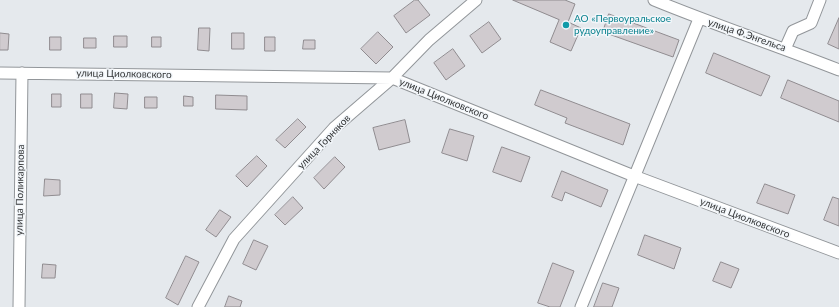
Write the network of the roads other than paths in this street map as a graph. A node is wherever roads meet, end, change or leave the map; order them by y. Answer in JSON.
{"nodes":[{"id":1,"x":476,"y":0,"type":"edge"},
{"id":2,"x":654,"y":0,"type":"edge"},
{"id":3,"x":820,"y":0,"type":"edge"},
{"id":4,"x":699,"y":19,"type":"junction"},
{"id":5,"x":786,"y":49,"type":"junction"},
{"id":6,"x":839,"y":70,"type":"edge"},
{"id":7,"x":0,"y":73,"type":"edge"},
{"id":8,"x":22,"y":73,"type":"junction"},
{"id":9,"x":392,"y":78,"type":"junction"},
{"id":10,"x":634,"y":176,"type":"junction"},
{"id":11,"x":839,"y":253,"type":"edge"},
{"id":12,"x":19,"y":307,"type":"edge"},
{"id":13,"x":198,"y":307,"type":"edge"},
{"id":14,"x":581,"y":307,"type":"edge"}],
"edges":[{"from":1,"to":9,"type":"street","name":"улица Горняков"},
{"from":2,"to":4,"type":"street","name":"улица Ф.Энгельса"},
{"from":3,"to":5,"type":"street"},
{"from":4,"to":5,"type":"street","name":"улица Ф.Энгельса"},
{"from":4,"to":10,"type":"street"},
{"from":5,"to":6,"type":"street","name":"улица Ф.Энгельса"},
{"from":7,"to":8,"type":"street","name":"улица Циолковского"},
{"from":8,"to":9,"type":"street","name":"улица Циолковского"},
{"from":8,"to":12,"type":"street","name":"улица Поликарпова"},
{"from":9,"to":10,"type":"street","name":"улица Циолковского"},
{"from":9,"to":13,"type":"street","name":"улица Горняков"},
{"from":10,"to":11,"type":"street","name":"улица Циолковского"},
{"from":10,"to":14,"type":"street"}]}
